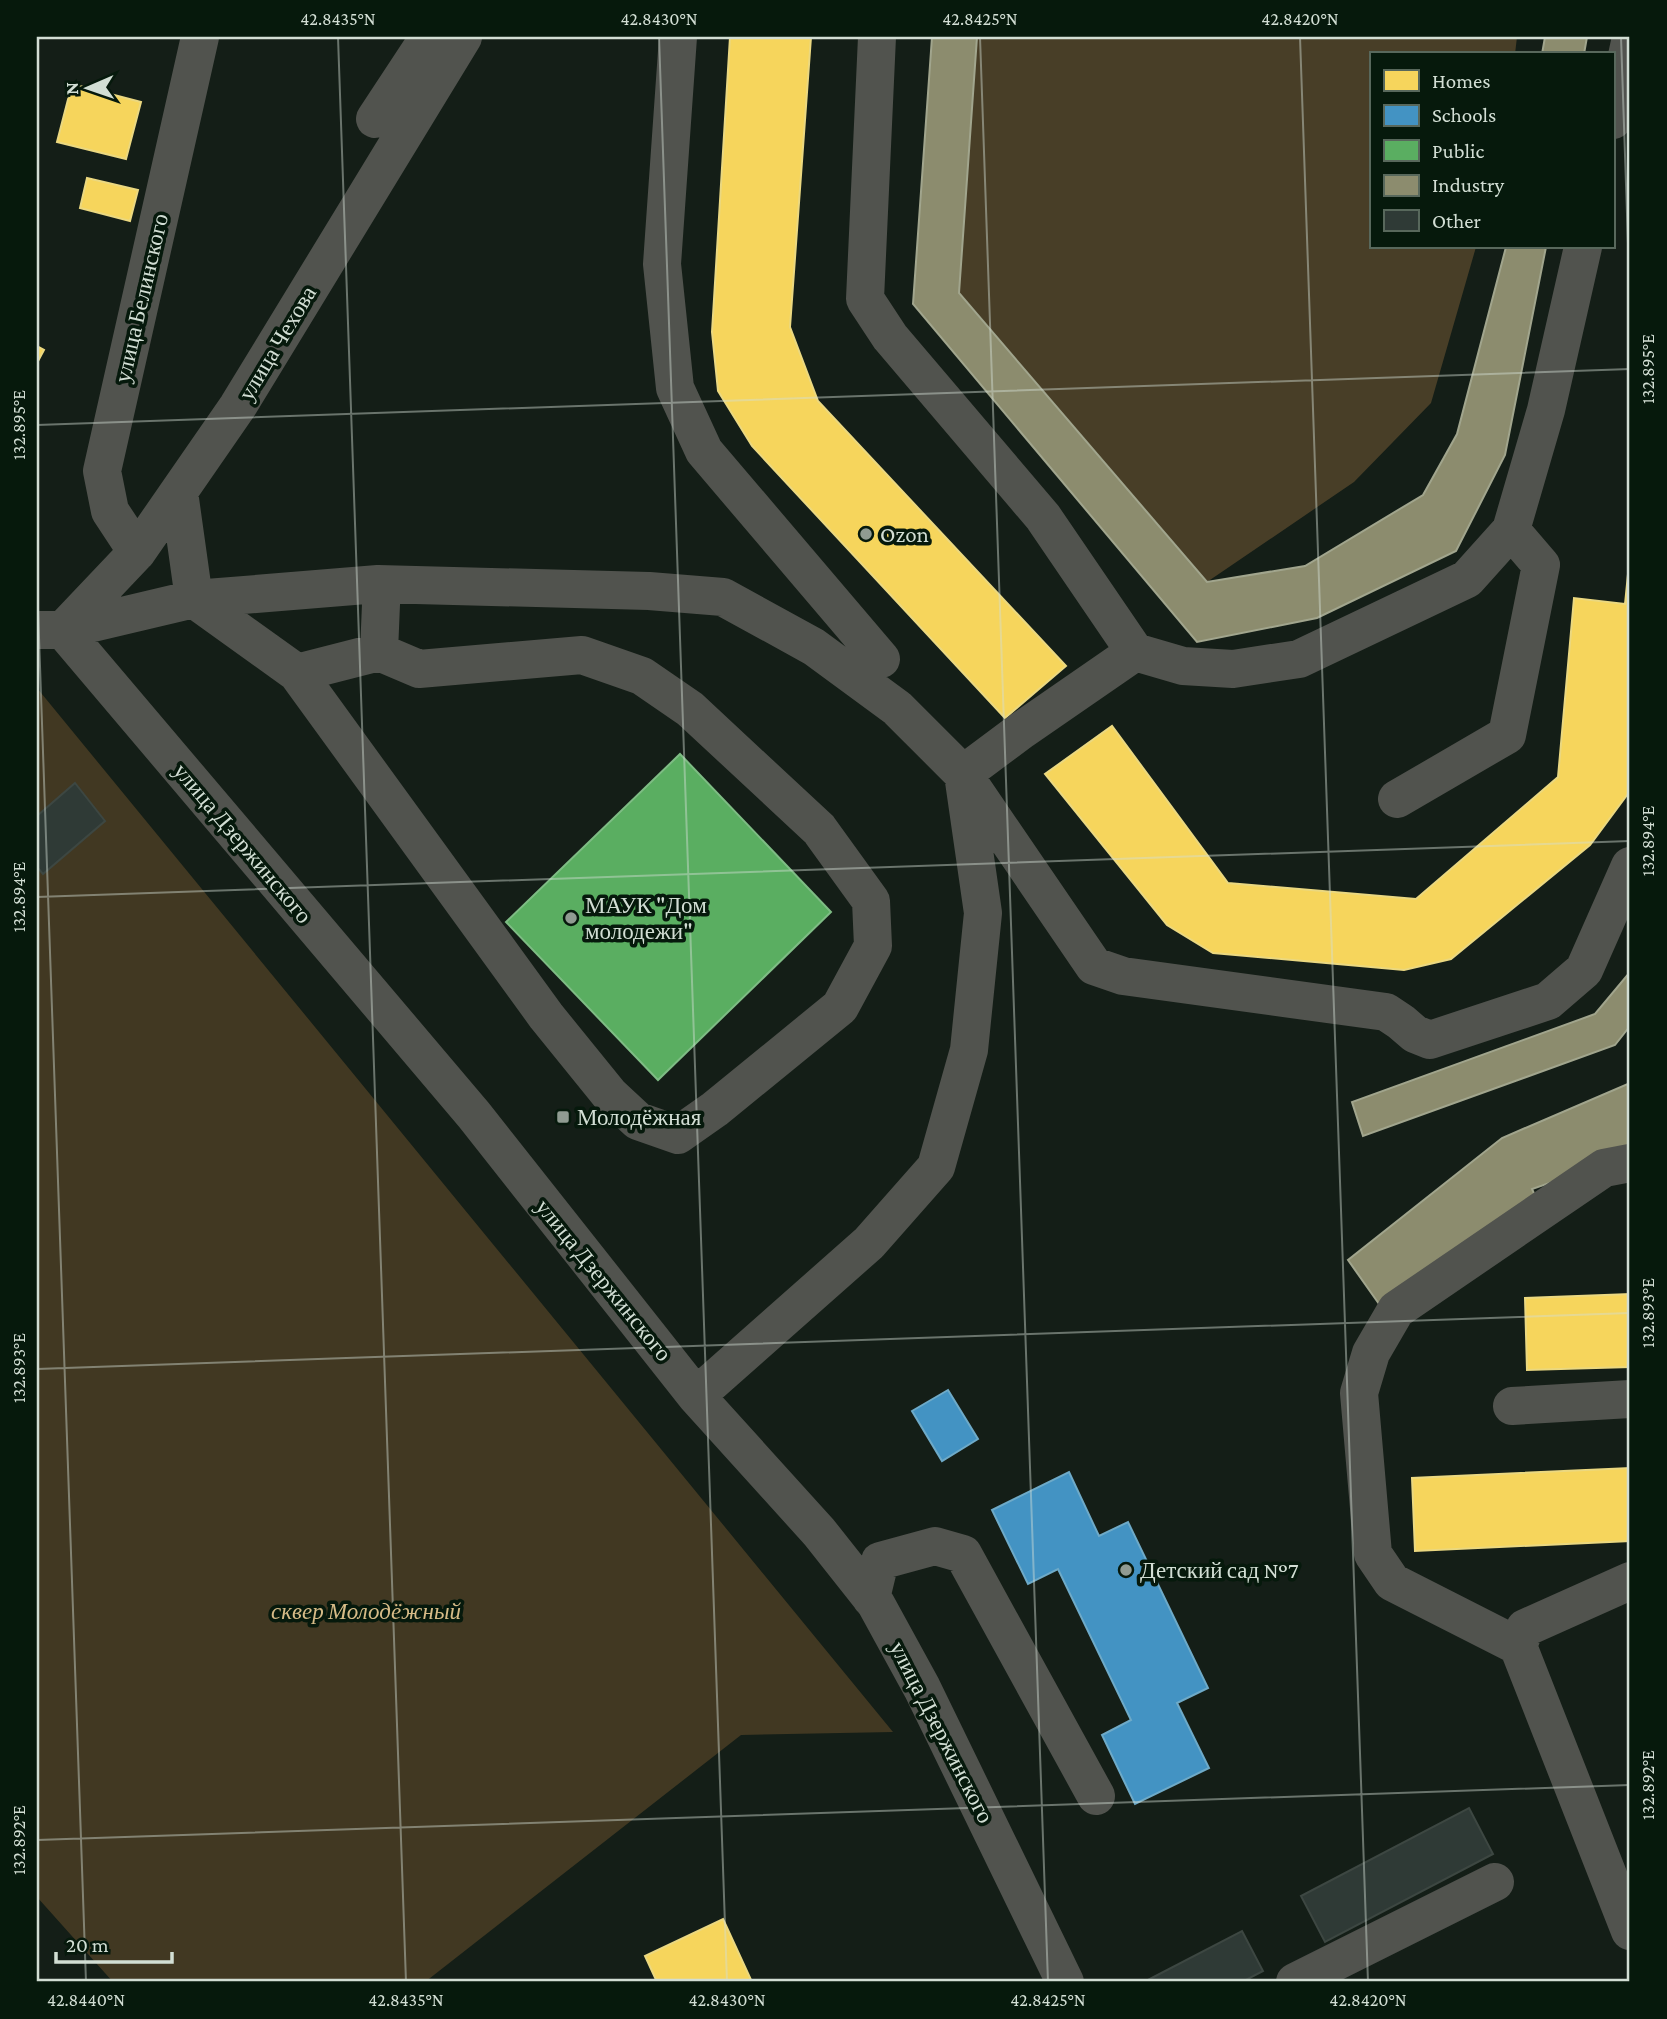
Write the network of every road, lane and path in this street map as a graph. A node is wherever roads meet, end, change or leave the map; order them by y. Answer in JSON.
{"nodes":[{"id":1,"x":200,"y":37,"type":"edge"},
{"id":2,"x":429,"y":37,"type":"edge"},
{"id":3,"x":463,"y":37,"type":"edge"},
{"id":4,"x":678,"y":37,"type":"edge"},
{"id":5,"x":877,"y":37,"type":"edge"},
{"id":6,"x":1629,"y":51,"type":"edge"},
{"id":7,"x":1614,"y":116,"type":"edge"},
{"id":8,"x":375,"y":119,"type":"dead end"},
{"id":9,"x":1583,"y":248,"type":"edge"},
{"id":10,"x":179,"y":492,"type":"junction"},
{"id":11,"x":1511,"y":530,"type":"junction"},
{"id":12,"x":137,"y":552,"type":"junction"},
{"id":13,"x":378,"y":584,"type":"junction"},
{"id":14,"x":194,"y":598,"type":"junction"},
{"id":15,"x":50,"y":630,"type":"edge"},
{"id":16,"x":379,"y":652,"type":"junction"},
{"id":17,"x":1135,"y":652,"type":"junction"},
{"id":18,"x":881,"y":659,"type":"dead end"},
{"id":19,"x":296,"y":673,"type":"junction"},
{"id":20,"x":963,"y":774,"type":"junction"},
{"id":21,"x":1398,"y":799,"type":"dead end"},
{"id":22,"x":1630,"y":866,"type":"edge"},
{"id":23,"x":1630,"y":1163,"type":"edge"},
{"id":24,"x":696,"y":1396,"type":"junction"},
{"id":25,"x":1630,"y":1399,"type":"edge"},
{"id":26,"x":1512,"y":1406,"type":"dead end"},
{"id":27,"x":1630,"y":1581,"type":"edge"},
{"id":28,"x":871,"y":1598,"type":"junction"},
{"id":29,"x":1518,"y":1646,"type":"junction"},
{"id":30,"x":1096,"y":1796,"type":"dead end"},
{"id":31,"x":1495,"y":1882,"type":"dead end"},
{"id":32,"x":1630,"y":1931,"type":"edge"},
{"id":33,"x":1064,"y":1982,"type":"edge"},
{"id":34,"x":1295,"y":1982,"type":"edge"}],
"edges":[{"from":1,"to":12,"type":"street","name":"улица Белинского"},
{"from":2,"to":8,"type":"street"},
{"from":3,"to":10,"type":"street","name":"улица Чехова"},
{"from":4,"to":18,"type":"street"},
{"from":5,"to":17,"type":"street"},
{"from":6,"to":7,"type":"street"},
{"from":9,"to":11,"type":"street"},
{"from":10,"to":12,"type":"street","name":"улица Чехова"},
{"from":10,"to":14,"type":"street"},
{"from":11,"to":17,"type":"street"},
{"from":11,"to":21,"type":"street"},
{"from":12,"to":15,"type":"street","name":"улица Чехова"},
{"from":13,"to":14,"type":"street"},
{"from":13,"to":16,"type":"street"},
{"from":13,"to":20,"type":"street"},
{"from":14,"to":15,"type":"street"},
{"from":14,"to":19,"type":"street"},
{"from":15,"to":24,"type":"street","name":"улица Дзержинского"},
{"from":16,"to":19,"type":"street"},
{"from":16,"to":19,"type":"street"},
{"from":17,"to":20,"type":"street"},
{"from":20,"to":22,"type":"street"},
{"from":20,"to":24,"type":"street"},
{"from":23,"to":29,"type":"street"},
{"from":24,"to":28,"type":"street","name":"улица Дзержинского"},
{"from":25,"to":26,"type":"street"},
{"from":27,"to":29,"type":"street"},
{"from":28,"to":30,"type":"street"},
{"from":28,"to":33,"type":"street","name":"улица Дзержинского"},
{"from":29,"to":32,"type":"street"},
{"from":31,"to":34,"type":"street"}]}
